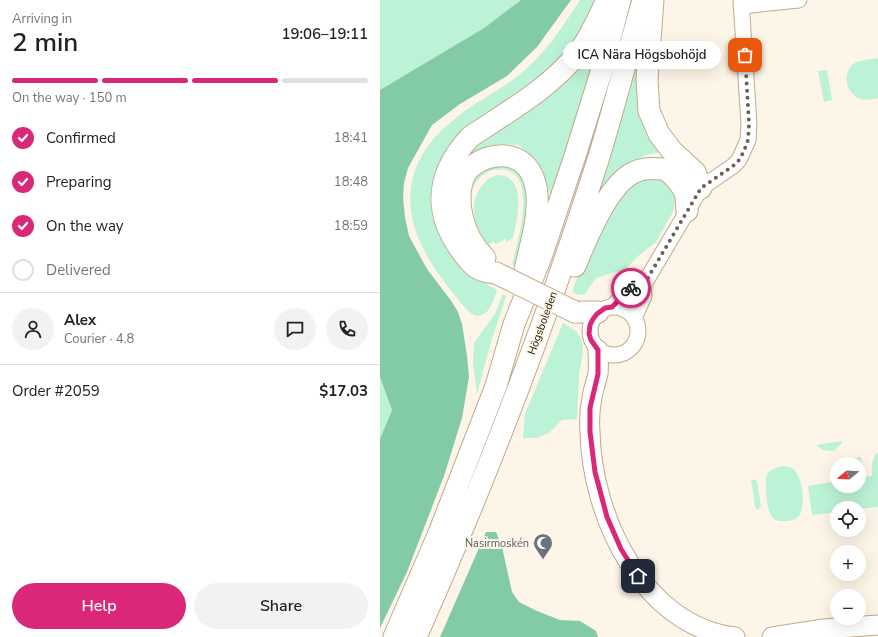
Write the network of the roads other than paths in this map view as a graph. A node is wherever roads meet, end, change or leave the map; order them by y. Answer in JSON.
{"nodes":[{"id":1,"x":607,"y":0,"type":"edge"},
{"id":2,"x":620,"y":0,"type":"edge"},
{"id":3,"x":643,"y":0,"type":"edge"},
{"id":4,"x":653,"y":0,"type":"edge"},
{"id":5,"x":799,"y":0,"type":"edge"},
{"id":6,"x":741,"y":3,"type":"edge"},
{"id":7,"x":701,"y":188,"type":"junction"},
{"id":8,"x":687,"y":211,"type":"junction"},
{"id":9,"x":496,"y":273,"type":"junction"},
{"id":10,"x":643,"y":286,"type":"junction"},
{"id":11,"x":552,"y":295,"type":"junction"},
{"id":12,"x":600,"y":316,"type":"junction"},
{"id":13,"x":634,"y":318,"type":"junction"},
{"id":14,"x":514,"y":324,"type":"junction"},
{"id":15,"x":604,"y":352,"type":"junction"},
{"id":16,"x":878,"y":625,"type":"edge"},
{"id":17,"x":394,"y":637,"type":"edge"},
{"id":18,"x":416,"y":637,"type":"edge"},
{"id":19,"x":735,"y":637,"type":"edge"},
{"id":20,"x":772,"y":637,"type":"edge"}],
"edges":[{"from":1,"to":9,"type":"main road"},
{"from":2,"to":14,"type":"main road"},
{"from":3,"to":11,"type":"main road","name":"Högsboleden"},
{"from":4,"to":7,"type":"main road"},
{"from":5,"to":6,"type":"street"},
{"from":6,"to":7,"type":"street"},
{"from":7,"to":8,"type":"street"},
{"from":8,"to":10,"type":"street"},
{"from":8,"to":11,"type":"main road"},
{"from":9,"to":12,"type":"main road","bridge":true},
{"from":9,"to":14,"type":"main road"},
{"from":10,"to":12,"type":"street"},
{"from":10,"to":13,"type":"street"},
{"from":11,"to":18,"type":"main road","name":"Högsboleden"},
{"from":12,"to":13,"type":"street"},
{"from":12,"to":15,"type":"street"},
{"from":13,"to":15,"type":"street"},
{"from":14,"to":17,"type":"main road"},
{"from":15,"to":19,"type":"street"},
{"from":16,"to":20,"type":"street"}]}
